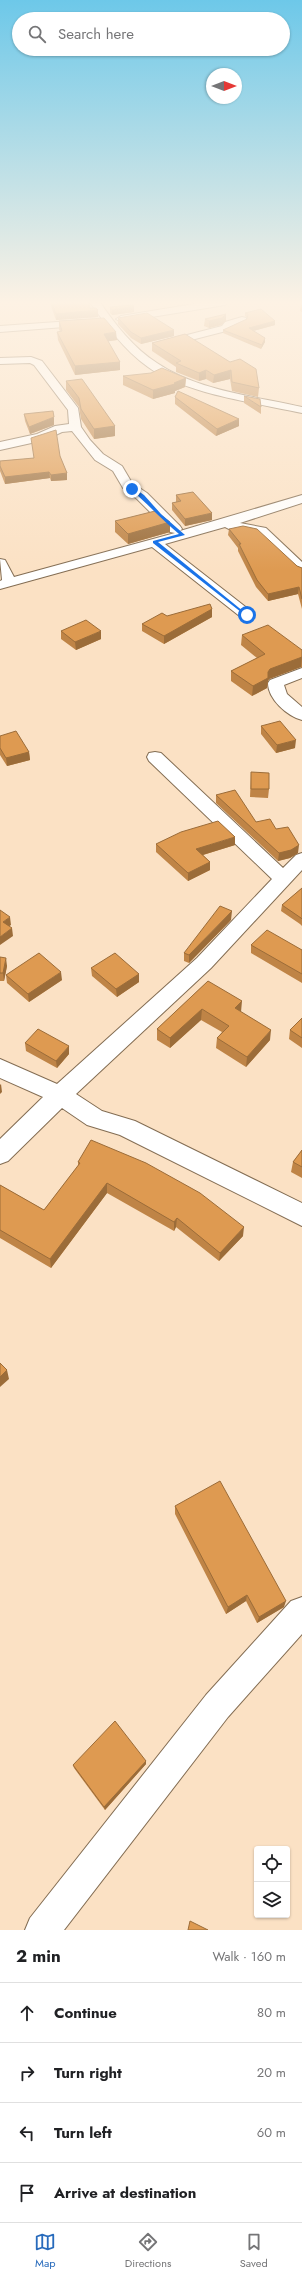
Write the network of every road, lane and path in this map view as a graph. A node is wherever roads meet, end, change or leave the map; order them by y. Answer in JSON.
{"nodes":[{"id":1,"x":59,"y":391,"type":"edge"},
{"id":2,"x":226,"y":391,"type":"edge"},
{"id":3,"x":302,"y":410,"type":"edge"},
{"id":4,"x":75,"y":427,"type":"junction"},
{"id":5,"x":0,"y":446,"type":"edge"},
{"id":6,"x":302,"y":500,"type":"edge"},
{"id":7,"x":252,"y":515,"type":"junction"},
{"id":8,"x":226,"y":524,"type":"junction"},
{"id":9,"x":261,"y":531,"type":"junction"},
{"id":10,"x":183,"y":535,"type":"junction"},
{"id":11,"x":154,"y":542,"type":"junction"},
{"id":12,"x":0,"y":563,"type":"edge"},
{"id":13,"x":302,"y":568,"type":"edge"},
{"id":14,"x":5,"y":583,"type":"edge"},
{"id":15,"x":247,"y":615,"type":"dead end"},
{"id":16,"x":302,"y":673,"type":"edge"},
{"id":17,"x":302,"y":715,"type":"edge"},
{"id":18,"x":155,"y":756,"type":"dead end"},
{"id":19,"x":302,"y":859,"type":"edge"},
{"id":20,"x":283,"y":879,"type":"junction"},
{"id":21,"x":0,"y":1068,"type":"edge"},
{"id":22,"x":60,"y":1095,"type":"junction"},
{"id":23,"x":0,"y":1154,"type":"edge"},
{"id":24,"x":302,"y":1215,"type":"edge"},
{"id":25,"x":302,"y":1612,"type":"edge"},
{"id":26,"x":42,"y":1930,"type":"edge"}],
"edges":[{"from":1,"to":4,"type":"street"},
{"from":2,"to":3,"type":"street"},
{"from":4,"to":5,"type":"street"},
{"from":4,"to":10,"type":"street"},
{"from":6,"to":7,"type":"street"},
{"from":7,"to":8,"type":"street"},
{"from":7,"to":9,"type":"street"},
{"from":8,"to":9,"type":"street"},
{"from":8,"to":10,"type":"street"},
{"from":9,"to":13,"type":"street"},
{"from":10,"to":11,"type":"street"},
{"from":11,"to":14,"type":"street"},
{"from":11,"to":15,"type":"street"},
{"from":12,"to":14,"type":"street"},
{"from":16,"to":17,"type":"street"},
{"from":18,"to":20,"type":"street"},
{"from":19,"to":20,"type":"street"},
{"from":20,"to":22,"type":"street"},
{"from":21,"to":22,"type":"street"},
{"from":22,"to":23,"type":"street"},
{"from":22,"to":24,"type":"street"},
{"from":25,"to":26,"type":"street"}]}
